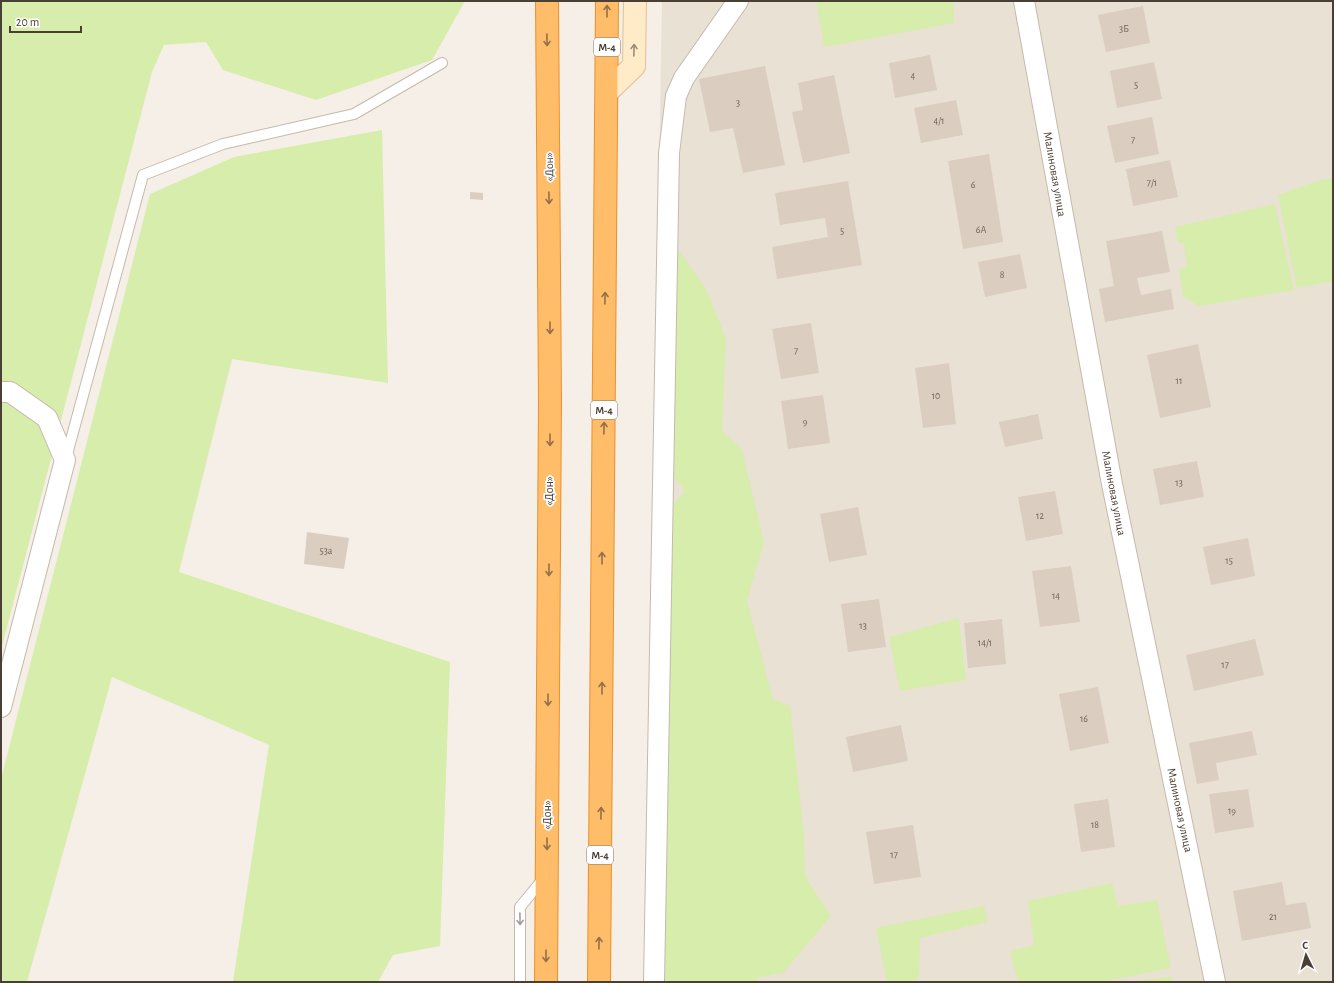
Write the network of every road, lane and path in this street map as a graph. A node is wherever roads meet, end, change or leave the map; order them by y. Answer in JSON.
{"nodes":[{"id":1,"x":547,"y":1,"type":"edge"},
{"id":2,"x":607,"y":1,"type":"edge"},
{"id":3,"x":636,"y":1,"type":"edge"},
{"id":4,"x":738,"y":1,"type":"edge"},
{"id":5,"x":1024,"y":1,"type":"edge"},
{"id":6,"x":442,"y":63,"type":"dead end"},
{"id":7,"x":607,"y":92,"type":"junction"},
{"id":8,"x":1,"y":392,"type":"edge"},
{"id":9,"x":65,"y":460,"type":"junction"},
{"id":10,"x":1,"y":707,"type":"edge"},
{"id":11,"x":546,"y":875,"type":"junction"},
{"id":12,"x":520,"y":982,"type":"edge"},
{"id":13,"x":546,"y":982,"type":"edge"},
{"id":14,"x":599,"y":982,"type":"edge"},
{"id":15,"x":654,"y":982,"type":"edge"},
{"id":16,"x":1215,"y":982,"type":"edge"}],
"edges":[{"from":1,"to":11,"type":"highway","name":"«Дон»","one_way":true},
{"from":7,"to":2,"type":"highway","number":"М-4","one_way":true},
{"from":7,"to":3,"type":"street","one_way":true},
{"from":4,"to":15,"type":"street"},
{"from":5,"to":16,"type":"street","name":"Малиновая улица"},
{"from":6,"to":9,"type":"lane"},
{"from":14,"to":7,"type":"highway","number":"М-4","one_way":true},
{"from":8,"to":9,"type":"street"},
{"from":9,"to":10,"type":"street"},
{"from":11,"to":12,"type":"lane","one_way":true},
{"from":11,"to":13,"type":"highway","name":"«Дон»","one_way":true}]}
